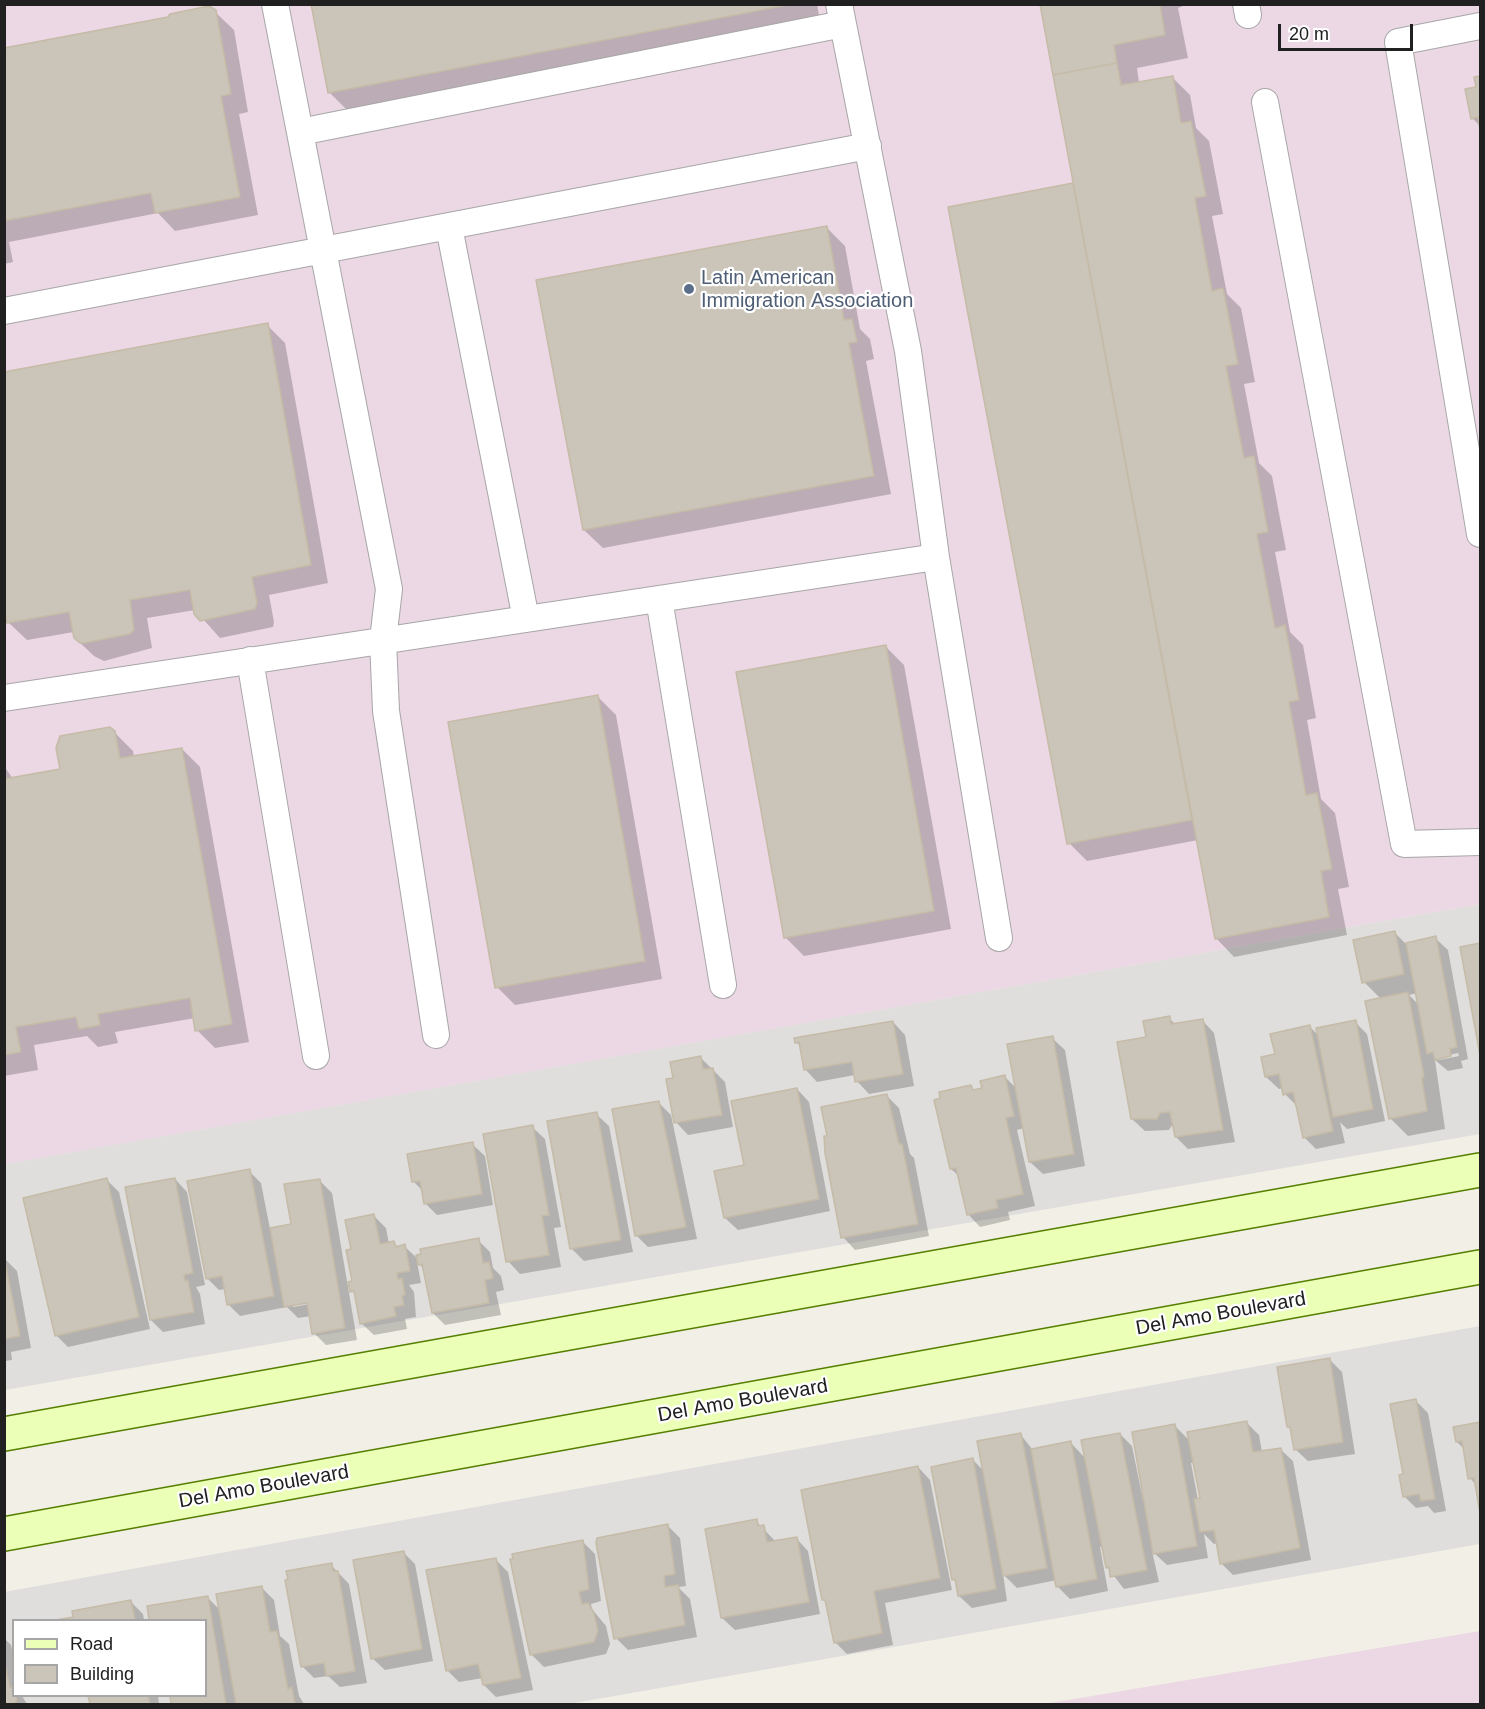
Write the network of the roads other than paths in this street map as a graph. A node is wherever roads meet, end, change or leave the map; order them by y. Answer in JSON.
{"nodes":[{"id":1,"x":274,"y":4,"type":"edge"},
{"id":2,"x":841,"y":14,"type":"edge"},
{"id":3,"x":1480,"y":26,"type":"edge"},
{"id":4,"x":1265,"y":102,"type":"dead end"},
{"id":5,"x":300,"y":132,"type":"junction"},
{"id":6,"x":868,"y":146,"type":"junction"},
{"id":7,"x":449,"y":227,"type":"junction"},
{"id":8,"x":324,"y":252,"type":"junction"},
{"id":9,"x":4,"y":311,"type":"edge"},
{"id":10,"x":1480,"y":534,"type":"edge"},
{"id":11,"x":936,"y":557,"type":"junction"},
{"id":12,"x":659,"y":599,"type":"junction"},
{"id":13,"x":526,"y":618,"type":"junction"},
{"id":14,"x":383,"y":640,"type":"junction"},
{"id":15,"x":250,"y":660,"type":"junction"},
{"id":16,"x":4,"y":698,"type":"edge"},
{"id":17,"x":1480,"y":842,"type":"edge"},
{"id":18,"x":999,"y":938,"type":"dead end"},
{"id":19,"x":723,"y":985,"type":"dead end"},
{"id":20,"x":436,"y":1035,"type":"dead end"},
{"id":21,"x":316,"y":1056,"type":"dead end"},
{"id":22,"x":1480,"y":1170,"type":"edge"},
{"id":23,"x":1480,"y":1267,"type":"edge"},
{"id":24,"x":4,"y":1434,"type":"edge"},
{"id":25,"x":4,"y":1534,"type":"edge"}],
"edges":[{"from":1,"to":5,"type":"lane"},
{"from":2,"to":5,"type":"lane"},
{"from":2,"to":6,"type":"lane"},
{"from":3,"to":10,"type":"lane"},
{"from":4,"to":17,"type":"lane"},
{"from":5,"to":8,"type":"lane"},
{"from":6,"to":7,"type":"lane"},
{"from":6,"to":11,"type":"lane"},
{"from":7,"to":8,"type":"lane"},
{"from":7,"to":13,"type":"lane"},
{"from":8,"to":9,"type":"lane"},
{"from":8,"to":14,"type":"lane"},
{"from":11,"to":12,"type":"lane"},
{"from":11,"to":18,"type":"lane"},
{"from":12,"to":13,"type":"lane"},
{"from":12,"to":19,"type":"lane"},
{"from":13,"to":14,"type":"lane"},
{"from":14,"to":15,"type":"lane"},
{"from":14,"to":20,"type":"lane"},
{"from":15,"to":16,"type":"lane"},
{"from":15,"to":21,"type":"lane"},
{"from":22,"to":24,"type":"main road"},
{"from":23,"to":25,"type":"main road","name":"Del Amo Boulevard"}]}
